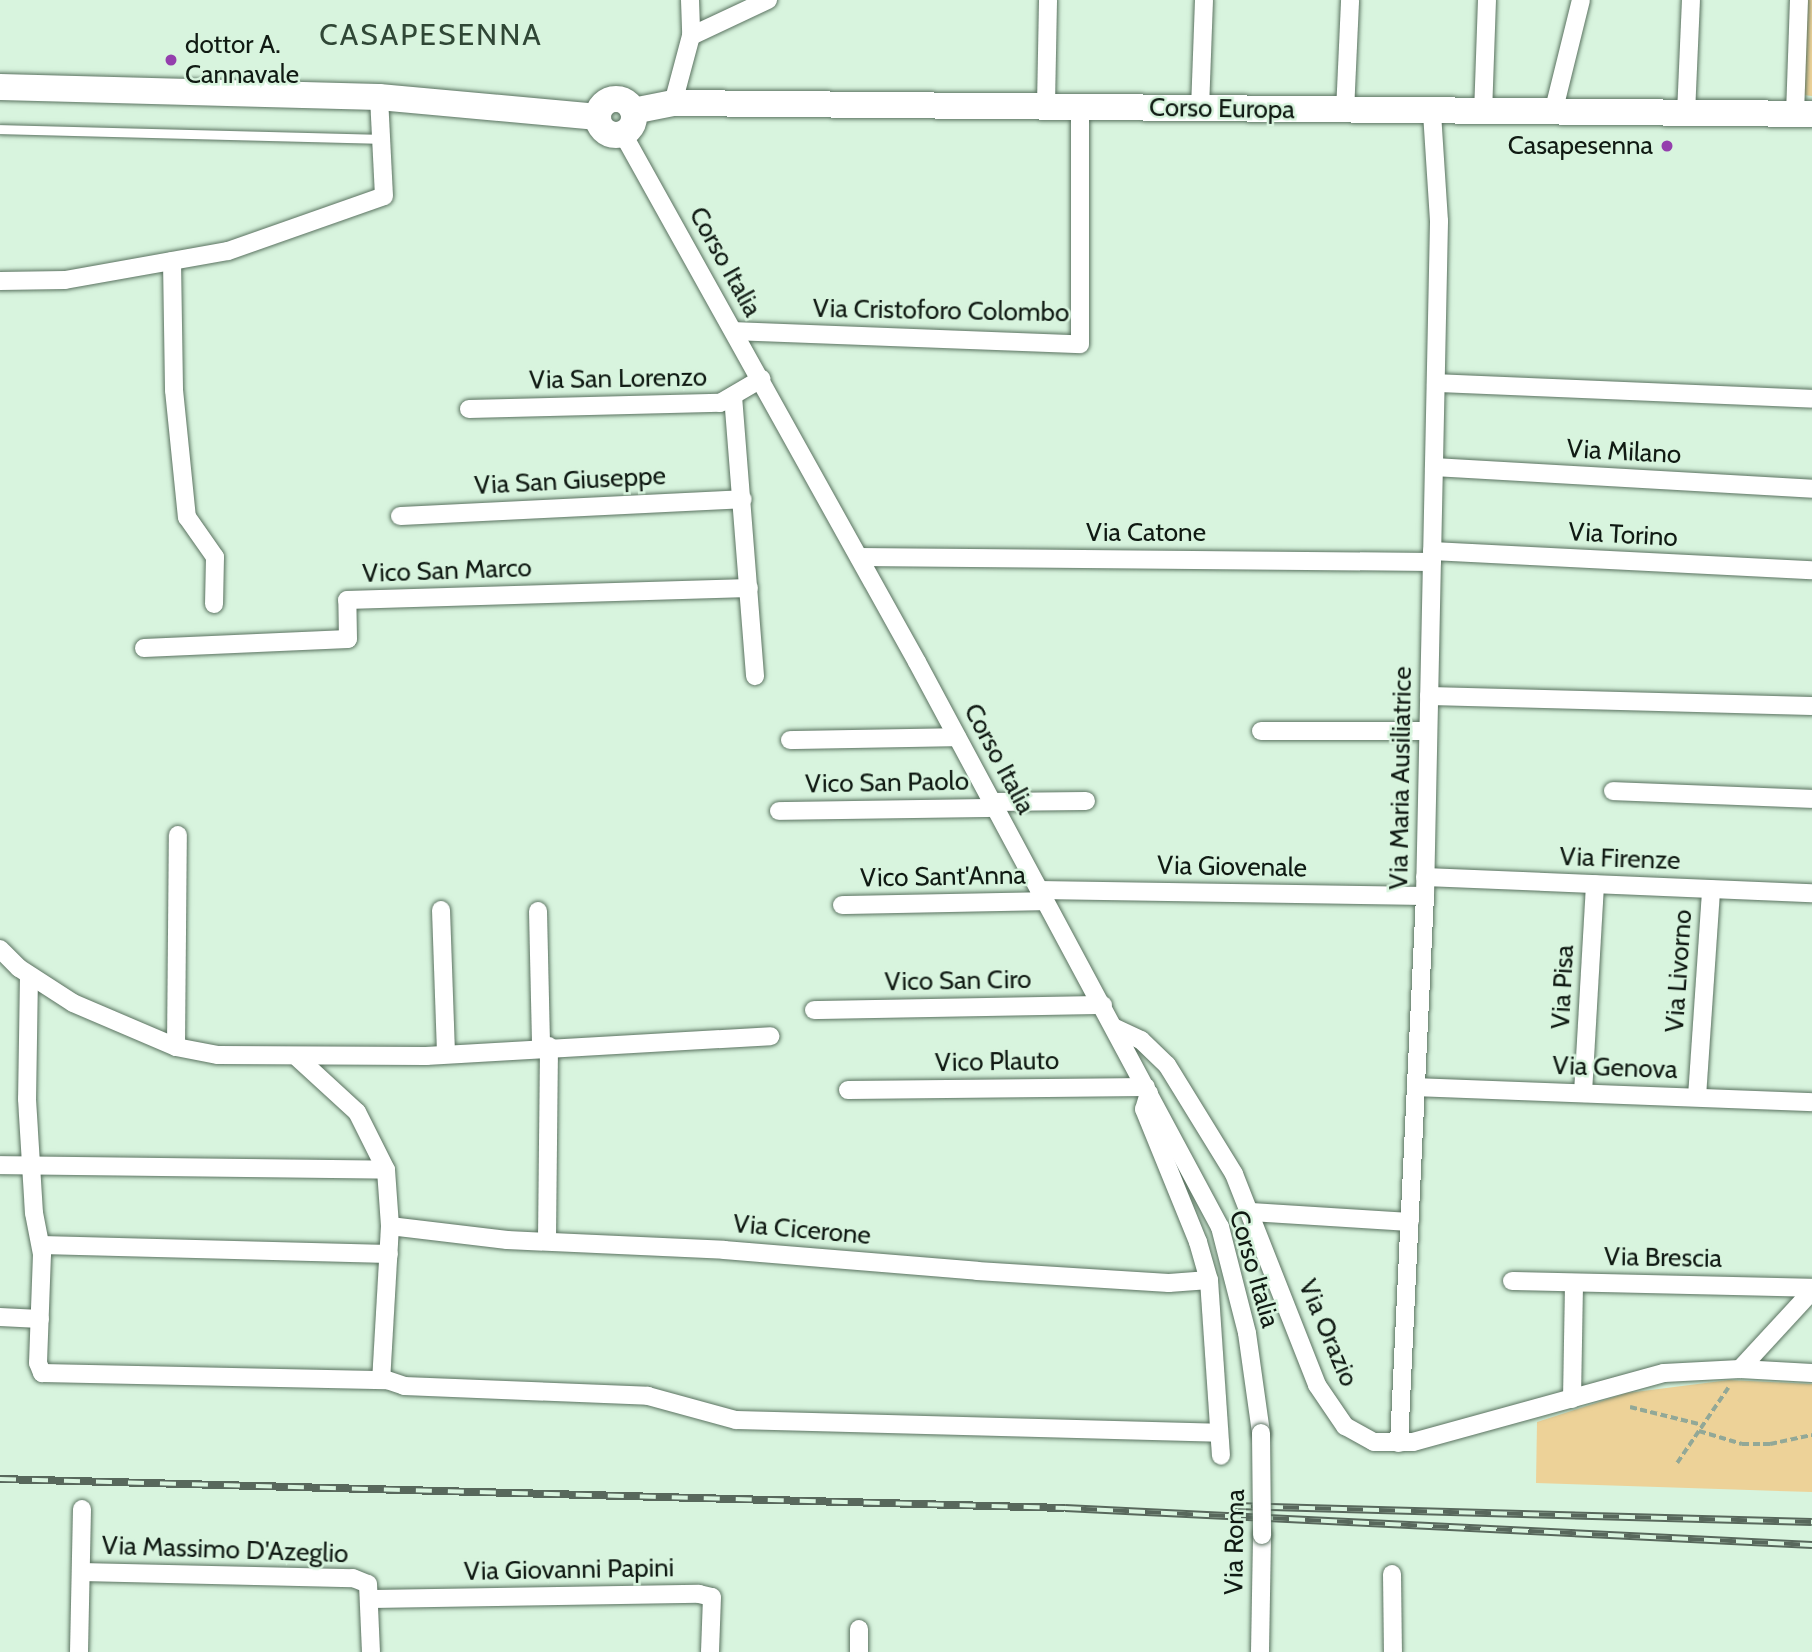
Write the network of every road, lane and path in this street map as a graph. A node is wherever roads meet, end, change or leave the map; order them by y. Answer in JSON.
{"nodes":[{"id":1,"x":690,"y":0,"type":"edge"},
{"id":2,"x":768,"y":0,"type":"edge"},
{"id":3,"x":1048,"y":0,"type":"edge"},
{"id":4,"x":1204,"y":0,"type":"edge"},
{"id":5,"x":1350,"y":0,"type":"edge"},
{"id":6,"x":1487,"y":0,"type":"edge"},
{"id":7,"x":1581,"y":0,"type":"edge"},
{"id":8,"x":1691,"y":0,"type":"edge"},
{"id":9,"x":1799,"y":0,"type":"edge"},
{"id":10,"x":691,"y":36,"type":"junction"},
{"id":11,"x":0,"y":87,"type":"edge"},
{"id":12,"x":379,"y":97,"type":"junction"},
{"id":13,"x":673,"y":103,"type":"junction"},
{"id":14,"x":1046,"y":105,"type":"junction"},
{"id":15,"x":1080,"y":106,"type":"junction"},
{"id":16,"x":1200,"y":109,"type":"junction"},
{"id":17,"x":1345,"y":112,"type":"junction"},
{"id":18,"x":1432,"y":113,"type":"junction"},
{"id":19,"x":1553,"y":113,"type":"junction"},
{"id":20,"x":1483,"y":114,"type":"junction"},
{"id":21,"x":1686,"y":114,"type":"junction"},
{"id":22,"x":1803,"y":114,"type":"edge"},
{"id":23,"x":628,"y":122,"type":"junction"},
{"id":24,"x":0,"y":129,"type":"edge"},
{"id":25,"x":381,"y":139,"type":"junction"},
{"id":26,"x":172,"y":261,"type":"junction"},
{"id":27,"x":0,"y":281,"type":"edge"},
{"id":28,"x":734,"y":331,"type":"junction"},
{"id":29,"x":761,"y":379,"type":"junction"},
{"id":30,"x":1436,"y":383,"type":"junction"},
{"id":31,"x":733,"y":396,"type":"junction"},
{"id":32,"x":1812,"y":399,"type":"edge"},
{"id":33,"x":469,"y":409,"type":"dead end"},
{"id":34,"x":1434,"y":467,"type":"junction"},
{"id":35,"x":1812,"y":489,"type":"edge"},
{"id":36,"x":743,"y":499,"type":"junction"},
{"id":37,"x":400,"y":516,"type":"dead end"},
{"id":38,"x":1432,"y":556,"type":"junction"},
{"id":39,"x":859,"y":557,"type":"junction"},
{"id":40,"x":1812,"y":570,"type":"edge"},
{"id":41,"x":749,"y":588,"type":"junction"},
{"id":42,"x":214,"y":604,"type":"dead end"},
{"id":43,"x":144,"y":648,"type":"dead end"},
{"id":44,"x":755,"y":676,"type":"dead end"},
{"id":45,"x":1429,"y":696,"type":"junction"},
{"id":46,"x":1812,"y":706,"type":"edge"},
{"id":47,"x":1261,"y":731,"type":"dead end"},
{"id":48,"x":1429,"y":731,"type":"junction"},
{"id":49,"x":957,"y":737,"type":"junction"},
{"id":50,"x":790,"y":740,"type":"dead end"},
{"id":51,"x":1613,"y":791,"type":"dead end"},
{"id":52,"x":1812,"y":799,"type":"edge"},
{"id":53,"x":1086,"y":801,"type":"dead end"},
{"id":54,"x":993,"y":805,"type":"junction"},
{"id":55,"x":779,"y":811,"type":"dead end"},
{"id":56,"x":178,"y":835,"type":"dead end"},
{"id":57,"x":1425,"y":877,"type":"junction"},
{"id":58,"x":1595,"y":884,"type":"junction"},
{"id":59,"x":1711,"y":889,"type":"junction"},
{"id":60,"x":1812,"y":893,"type":"edge"},
{"id":61,"x":1042,"y":896,"type":"junction"},
{"id":62,"x":1425,"y":897,"type":"junction"},
{"id":63,"x":842,"y":905,"type":"dead end"},
{"id":64,"x":441,"y":910,"type":"dead end"},
{"id":65,"x":538,"y":911,"type":"dead end"},
{"id":66,"x":0,"y":948,"type":"edge"},
{"id":67,"x":29,"y":975,"type":"junction"},
{"id":68,"x":1103,"y":1005,"type":"junction"},
{"id":69,"x":814,"y":1010,"type":"dead end"},
{"id":70,"x":1115,"y":1028,"type":"junction"},
{"id":71,"x":770,"y":1036,"type":"dead end"},
{"id":72,"x":545,"y":1046,"type":"junction"},
{"id":73,"x":176,"y":1047,"type":"junction"},
{"id":74,"x":446,"y":1054,"type":"junction"},
{"id":75,"x":298,"y":1058,"type":"junction"},
{"id":76,"x":1416,"y":1087,"type":"junction"},
{"id":77,"x":848,"y":1090,"type":"dead end"},
{"id":78,"x":1148,"y":1090,"type":"junction"},
{"id":79,"x":1583,"y":1093,"type":"junction"},
{"id":80,"x":1697,"y":1097,"type":"junction"},
{"id":81,"x":1812,"y":1102,"type":"edge"},
{"id":82,"x":0,"y":1165,"type":"edge"},
{"id":83,"x":34,"y":1166,"type":"junction"},
{"id":84,"x":386,"y":1170,"type":"junction"},
{"id":85,"x":1251,"y":1212,"type":"junction"},
{"id":86,"x":1410,"y":1222,"type":"junction"},
{"id":87,"x":390,"y":1226,"type":"junction"},
{"id":88,"x":547,"y":1239,"type":"junction"},
{"id":89,"x":41,"y":1245,"type":"junction"},
{"id":90,"x":389,"y":1254,"type":"junction"},
{"id":91,"x":1209,"y":1280,"type":"junction"},
{"id":92,"x":1512,"y":1282,"type":"dead end"},
{"id":93,"x":1574,"y":1283,"type":"junction"},
{"id":94,"x":1812,"y":1289,"type":"edge"},
{"id":95,"x":0,"y":1317,"type":"edge"},
{"id":96,"x":40,"y":1319,"type":"junction"},
{"id":97,"x":1740,"y":1368,"type":"junction"},
{"id":98,"x":1812,"y":1373,"type":"edge"},
{"id":99,"x":381,"y":1380,"type":"junction"},
{"id":100,"x":1572,"y":1399,"type":"junction"},
{"id":101,"x":1630,"y":1407,"type":"dead end"},
{"id":102,"x":1703,"y":1425,"type":"junction"},
{"id":103,"x":1699,"y":1431,"type":"junction"},
{"id":104,"x":1219,"y":1433,"type":"junction"},
{"id":105,"x":1261,"y":1433,"type":"joint"},
{"id":106,"x":1812,"y":1435,"type":"edge"},
{"id":107,"x":1399,"y":1443,"type":"junction"},
{"id":108,"x":1221,"y":1456,"type":"dead end"},
{"id":109,"x":1678,"y":1463,"type":"dead end"},
{"id":110,"x":82,"y":1509,"type":"dead end"},
{"id":111,"x":80,"y":1572,"type":"junction"},
{"id":112,"x":1392,"y":1574,"type":"dead end"},
{"id":113,"x":370,"y":1591,"type":"junction"},
{"id":114,"x":859,"y":1629,"type":"dead end"},
{"id":115,"x":79,"y":1652,"type":"edge"},
{"id":116,"x":371,"y":1652,"type":"edge"},
{"id":117,"x":710,"y":1652,"type":"edge"},
{"id":118,"x":859,"y":1652,"type":"edge"},
{"id":119,"x":1259,"y":1652,"type":"edge"},
{"id":120,"x":1393,"y":1652,"type":"edge"}],
"edges":[{"from":1,"to":10,"type":"street"},
{"from":2,"to":10,"type":"street"},
{"from":3,"to":14,"type":"street"},
{"from":4,"to":16,"type":"street"},
{"from":5,"to":17,"type":"street"},
{"from":6,"to":20,"type":"street"},
{"from":7,"to":19,"type":"street"},
{"from":8,"to":21,"type":"street"},
{"from":9,"to":22,"type":"street"},
{"from":10,"to":13,"type":"street"},
{"from":11,"to":12,"type":"street"},
{"from":12,"to":23,"type":"street"},
{"from":12,"to":25,"type":"street"},
{"from":13,"to":14,"type":"street","name":"Corso Europa"},
{"from":13,"to":23,"type":"street","name":"Corso Europa"},
{"from":14,"to":15,"type":"street","name":"Corso Europa"},
{"from":15,"to":16,"type":"street","name":"Corso Europa"},
{"from":15,"to":28,"type":"street","name":"Via Cristoforo Colombo"},
{"from":16,"to":17,"type":"street","name":"Corso Europa"},
{"from":17,"to":18,"type":"street","name":"Corso Europa"},
{"from":18,"to":20,"type":"street","name":"Corso Europa"},
{"from":18,"to":30,"type":"street","name":"Via Maria Ausiliatrice"},
{"from":19,"to":20,"type":"street","name":"Corso Europa"},
{"from":19,"to":21,"type":"street","name":"Corso Europa"},
{"from":21,"to":22,"type":"street","name":"Corso Europa"},
{"from":23,"to":28,"type":"street","name":"Corso Italia"},
{"from":24,"to":25,"type":"lane"},
{"from":25,"to":26,"type":"street"},
{"from":26,"to":27,"type":"street"},
{"from":26,"to":42,"type":"street"},
{"from":28,"to":29,"type":"street","name":"Corso Italia"},
{"from":29,"to":31,"type":"street","name":"Via San Lorenzo"},
{"from":29,"to":39,"type":"street","name":"Corso Italia"},
{"from":30,"to":32,"type":"street"},
{"from":30,"to":34,"type":"street","name":"Via Maria Ausiliatrice"},
{"from":31,"to":33,"type":"street","name":"Via San Lorenzo"},
{"from":31,"to":36,"type":"street"},
{"from":34,"to":35,"type":"street","name":"Via Milano"},
{"from":34,"to":38,"type":"street","name":"Via Maria Ausiliatrice"},
{"from":36,"to":37,"type":"street","name":"Via San Giuseppe"},
{"from":36,"to":41,"type":"street"},
{"from":38,"to":39,"type":"street","name":"Via Catone"},
{"from":38,"to":40,"type":"street","name":"Via Torino"},
{"from":38,"to":45,"type":"street","name":"Via Maria Ausiliatrice"},
{"from":39,"to":49,"type":"street","name":"Corso Italia"},
{"from":41,"to":43,"type":"street","name":"Vico San Marco"},
{"from":41,"to":44,"type":"street"},
{"from":45,"to":46,"type":"street"},
{"from":45,"to":48,"type":"street","name":"Via Maria Ausiliatrice"},
{"from":47,"to":48,"type":"street"},
{"from":48,"to":57,"type":"street","name":"Via Maria Ausiliatrice"},
{"from":49,"to":50,"type":"street"},
{"from":49,"to":54,"type":"street","name":"Corso Italia"},
{"from":51,"to":52,"type":"street"},
{"from":53,"to":54,"type":"street","name":"Vico San Paolo"},
{"from":54,"to":55,"type":"street","name":"Vico San Paolo"},
{"from":54,"to":61,"type":"street","name":"Corso Italia"},
{"from":56,"to":73,"type":"street"},
{"from":57,"to":58,"type":"street","name":"Via Firenze"},
{"from":57,"to":62,"type":"street","name":"Via Maria Ausiliatrice"},
{"from":58,"to":59,"type":"street","name":"Via Firenze"},
{"from":58,"to":79,"type":"street","name":"Via Pisa"},
{"from":59,"to":60,"type":"street","name":"Via Firenze"},
{"from":59,"to":80,"type":"street","name":"Via Livorno"},
{"from":61,"to":62,"type":"street","name":"Via Giovenale"},
{"from":61,"to":63,"type":"street","name":"Vico Sant'Anna"},
{"from":61,"to":68,"type":"street","name":"Corso Italia"},
{"from":62,"to":76,"type":"street","name":"Via Maria Ausiliatrice"},
{"from":64,"to":74,"type":"street"},
{"from":65,"to":72,"type":"street"},
{"from":66,"to":67,"type":"street"},
{"from":67,"to":73,"type":"street"},
{"from":67,"to":83,"type":"street"},
{"from":68,"to":69,"type":"street","name":"Vico San Ciro"},
{"from":68,"to":70,"type":"street","name":"Corso Italia"},
{"from":70,"to":78,"type":"street","name":"Corso Italia"},
{"from":70,"to":85,"type":"street","name":"Via Orazio"},
{"from":71,"to":72,"type":"street"},
{"from":72,"to":74,"type":"street"},
{"from":72,"to":88,"type":"street"},
{"from":73,"to":75,"type":"street"},
{"from":74,"to":75,"type":"street"},
{"from":75,"to":84,"type":"street"},
{"from":76,"to":79,"type":"street","name":"Via Genova"},
{"from":76,"to":86,"type":"street","name":"Via Maria Ausiliatrice"},
{"from":77,"to":78,"type":"street","name":"Vico Plauto"},
{"from":78,"to":91,"type":"street"},
{"from":78,"to":105,"type":"street","name":"Corso Italia"},
{"from":79,"to":80,"type":"street","name":"Via Genova"},
{"from":80,"to":81,"type":"street","name":"Via Genova"},
{"from":82,"to":83,"type":"street"},
{"from":83,"to":84,"type":"street"},
{"from":83,"to":89,"type":"street"},
{"from":84,"to":87,"type":"street"},
{"from":85,"to":86,"type":"street"},
{"from":85,"to":107,"type":"street","name":"Via Orazio"},
{"from":86,"to":107,"type":"street","name":"Via Maria Ausiliatrice"},
{"from":87,"to":88,"type":"street","name":"Via Cicerone"},
{"from":87,"to":90,"type":"street"},
{"from":88,"to":91,"type":"street","name":"Via Cicerone"},
{"from":89,"to":90,"type":"street"},
{"from":89,"to":96,"type":"street"},
{"from":90,"to":99,"type":"street"},
{"from":91,"to":104,"type":"street"},
{"from":92,"to":93,"type":"street","name":"Via Brescia"},
{"from":93,"to":94,"type":"street","name":"Via Brescia"},
{"from":93,"to":100,"type":"street"},
{"from":94,"to":97,"type":"street"},
{"from":95,"to":96,"type":"street"},
{"from":96,"to":99,"type":"street"},
{"from":97,"to":98,"type":"street","name":"Via Orazio"},
{"from":97,"to":100,"type":"street","name":"Via Orazio"},
{"from":97,"to":102,"type":"path"},
{"from":99,"to":104,"type":"street"},
{"from":100,"to":107,"type":"street","name":"Via Orazio"},
{"from":101,"to":102,"type":"path"},
{"from":102,"to":103,"type":"path"},
{"from":103,"to":106,"type":"path"},
{"from":103,"to":109,"type":"path"},
{"from":104,"to":108,"type":"street"},
{"from":105,"to":119,"type":"street","name":"Via Roma","bridge":true},
{"from":110,"to":111,"type":"street","name":"Via Massimo D'Azeglio"},
{"from":111,"to":113,"type":"street","name":"Via Massimo D'Azeglio"},
{"from":111,"to":115,"type":"street","name":"Via Massimo D'Azeglio"},
{"from":112,"to":120,"type":"street"},
{"from":113,"to":116,"type":"street"},
{"from":113,"to":117,"type":"street","name":"Via Giovanni Papini"},
{"from":114,"to":118,"type":"street"}]}
